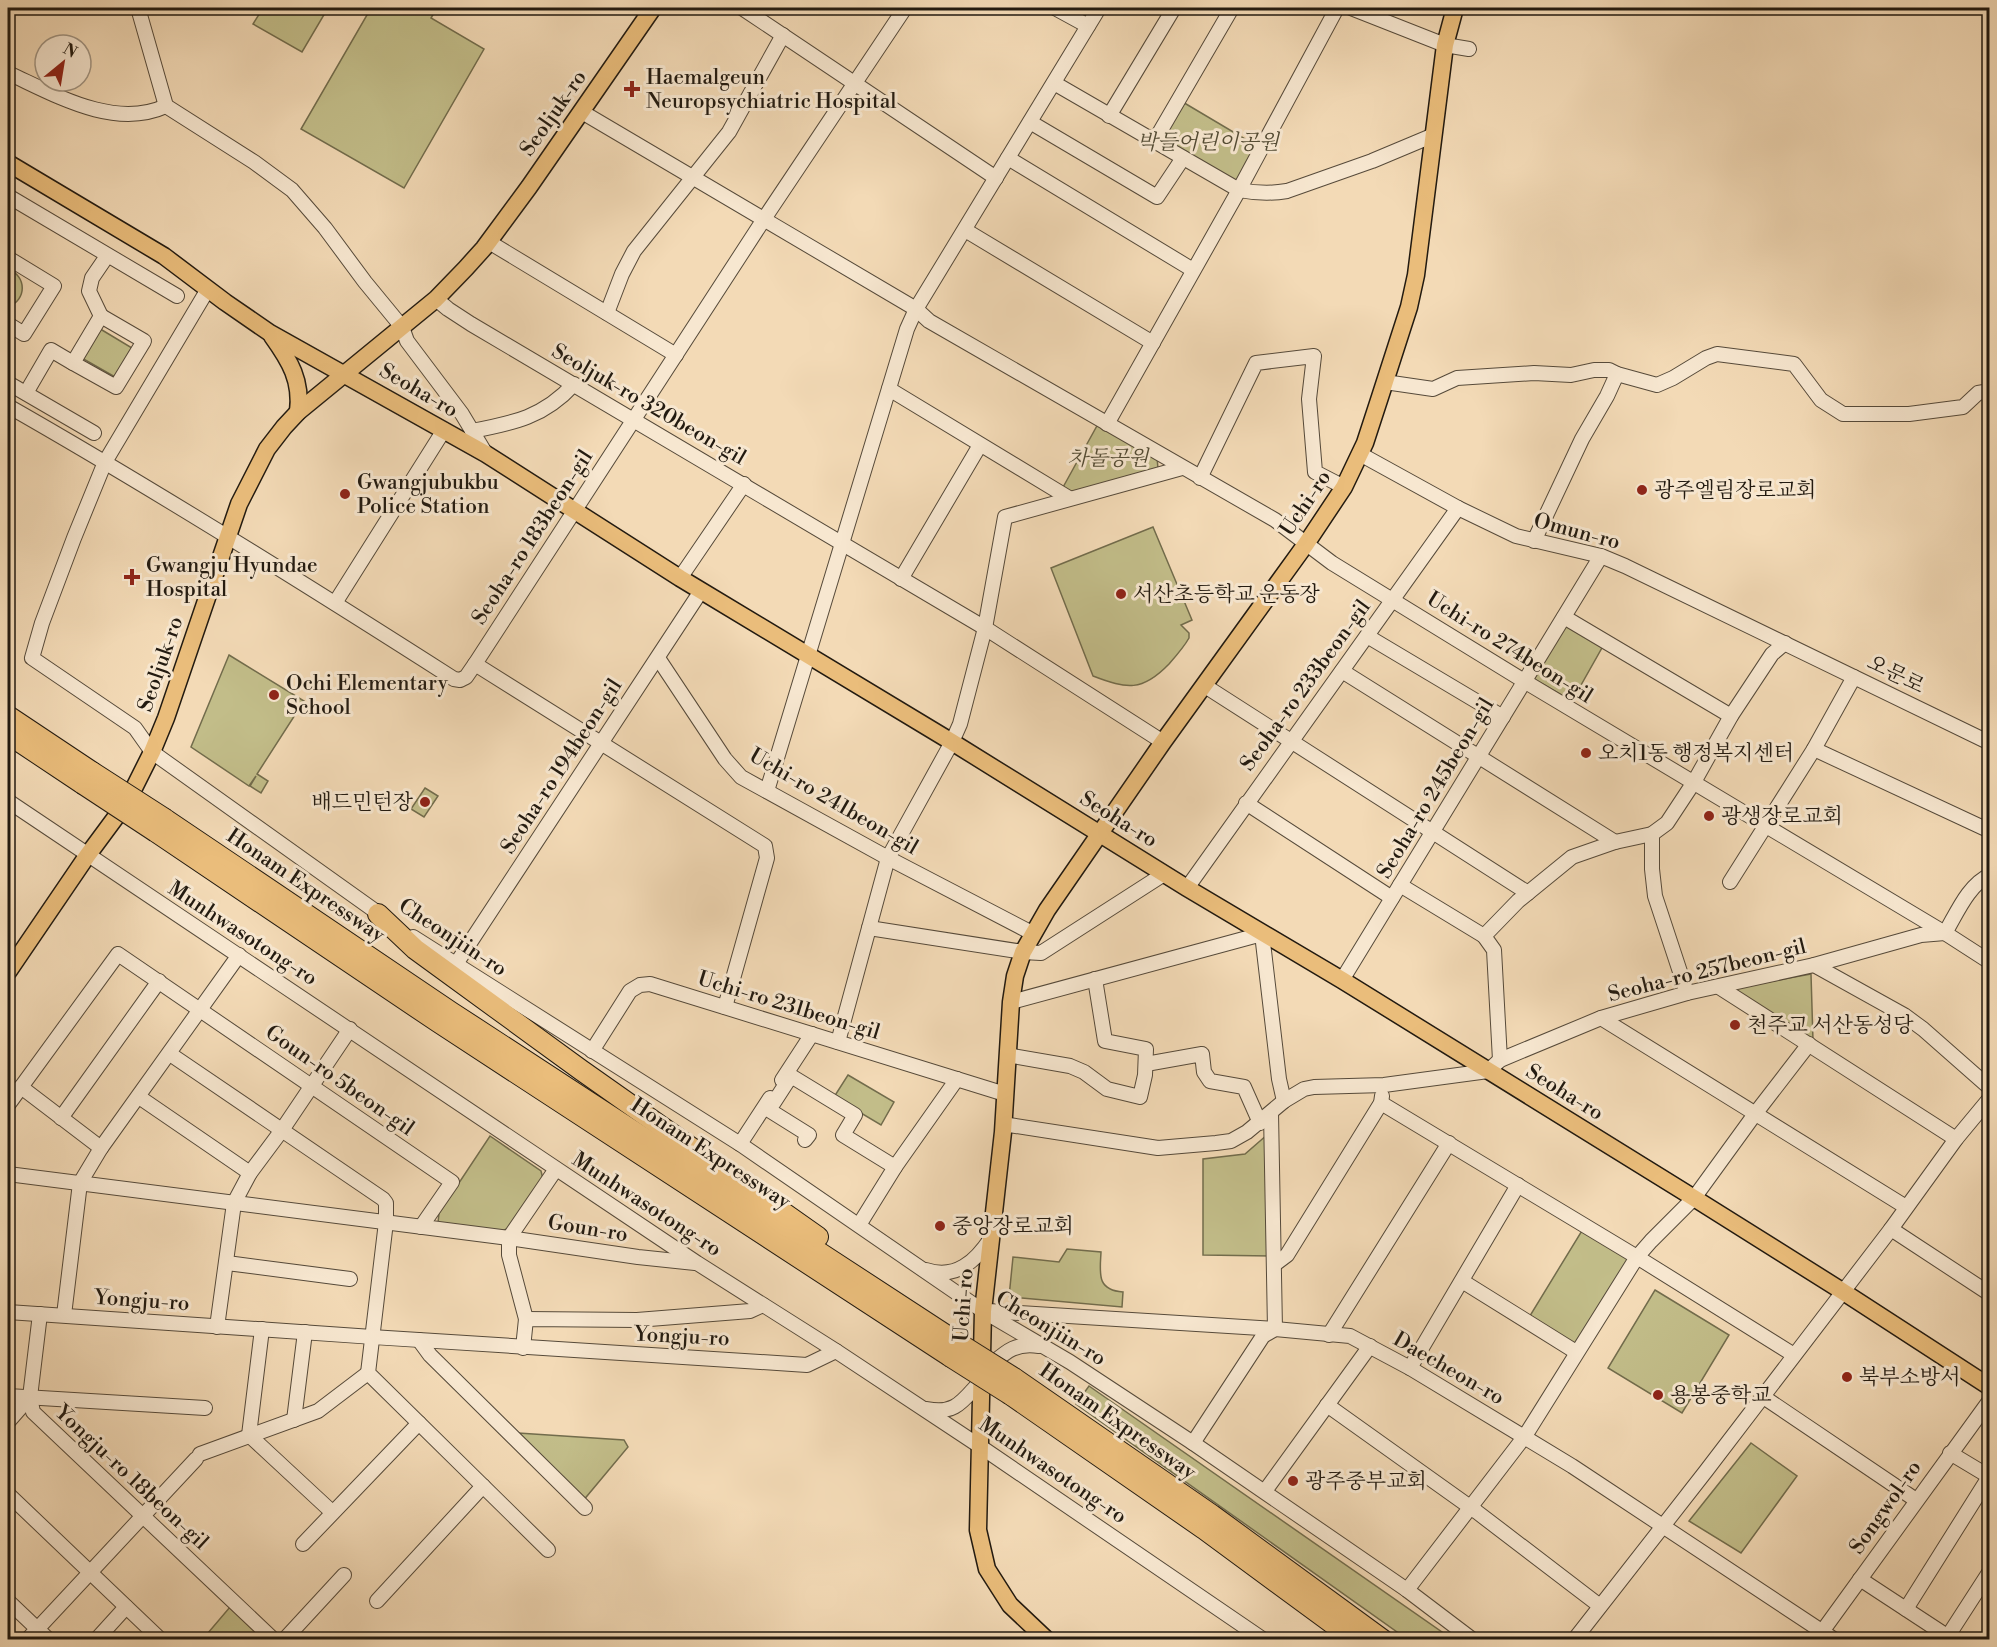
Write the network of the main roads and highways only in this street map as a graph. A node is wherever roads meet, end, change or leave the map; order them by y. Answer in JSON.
{"nodes":[{"id":1,"x":653,"y":8,"type":"edge"},
{"id":2,"x":1455,"y":8,"type":"edge"},
{"id":3,"x":8,"y":164,"type":"edge"},
{"id":4,"x":270,"y":333,"type":"junction"},
{"id":5,"x":345,"y":373,"type":"junction"},
{"id":6,"x":298,"y":412,"type":"junction"},
{"id":7,"x":8,"y":716,"type":"edge"},
{"id":8,"x":8,"y":734,"type":"edge"},
{"id":9,"x":88,"y":778,"type":"junction"},
{"id":10,"x":161,"y":826,"type":"junction"},
{"id":11,"x":1100,"y":833,"type":"junction"},
{"id":12,"x":378,"y":914,"type":"road end"},
{"id":13,"x":8,"y":972,"type":"edge"},
{"id":14,"x":908,"y":1311,"type":"junction"},
{"id":15,"x":953,"y":1349,"type":"junction"},
{"id":16,"x":1012,"y":1387,"type":"junction"},
{"id":17,"x":1989,"y":1387,"type":"edge"},
{"id":18,"x":1047,"y":1640,"type":"edge"},
{"id":19,"x":1355,"y":1640,"type":"edge"},
{"id":20,"x":1383,"y":1640,"type":"edge"}],
"edges":[{"from":1,"to":5,"type":"main road","name":"Seoljuk-ro"},
{"from":2,"to":11,"type":"main road","name":"Uchi-ro"},
{"from":3,"to":4,"type":"main road","name":"Seoha-ro"},
{"from":4,"to":5,"type":"main road","name":"Seoha-ro"},
{"from":4,"to":6,"type":"main road"},
{"from":5,"to":6,"type":"main road","name":"Seoljuk-ro"},
{"from":5,"to":11,"type":"main road","name":"Seoha-ro"},
{"from":6,"to":13,"type":"main road","name":"Seoljuk-ro"},
{"from":7,"to":9,"type":"highway","name":"Honam Expressway"},
{"from":8,"to":9,"type":"highway","name":"Honam Expressway"},
{"from":9,"to":10,"type":"highway","name":"Honam Expressway","bridge":true},
{"from":10,"to":14,"type":"highway","name":"Honam Expressway"},
{"from":10,"to":15,"type":"highway","name":"Honam Expressway"},
{"from":11,"to":17,"type":"main road","name":"Seoha-ro"},
{"from":11,"to":18,"type":"main road","name":"Uchi-ro"},
{"from":12,"to":14,"type":"highway"},
{"from":14,"to":15,"type":"highway","name":"Honam Expressway"},
{"from":15,"to":16,"type":"highway","name":"Honam Expressway","bridge":true},
{"from":16,"to":19,"type":"highway","name":"Honam Expressway"},
{"from":16,"to":20,"type":"highway","name":"Honam Expressway"}]}
